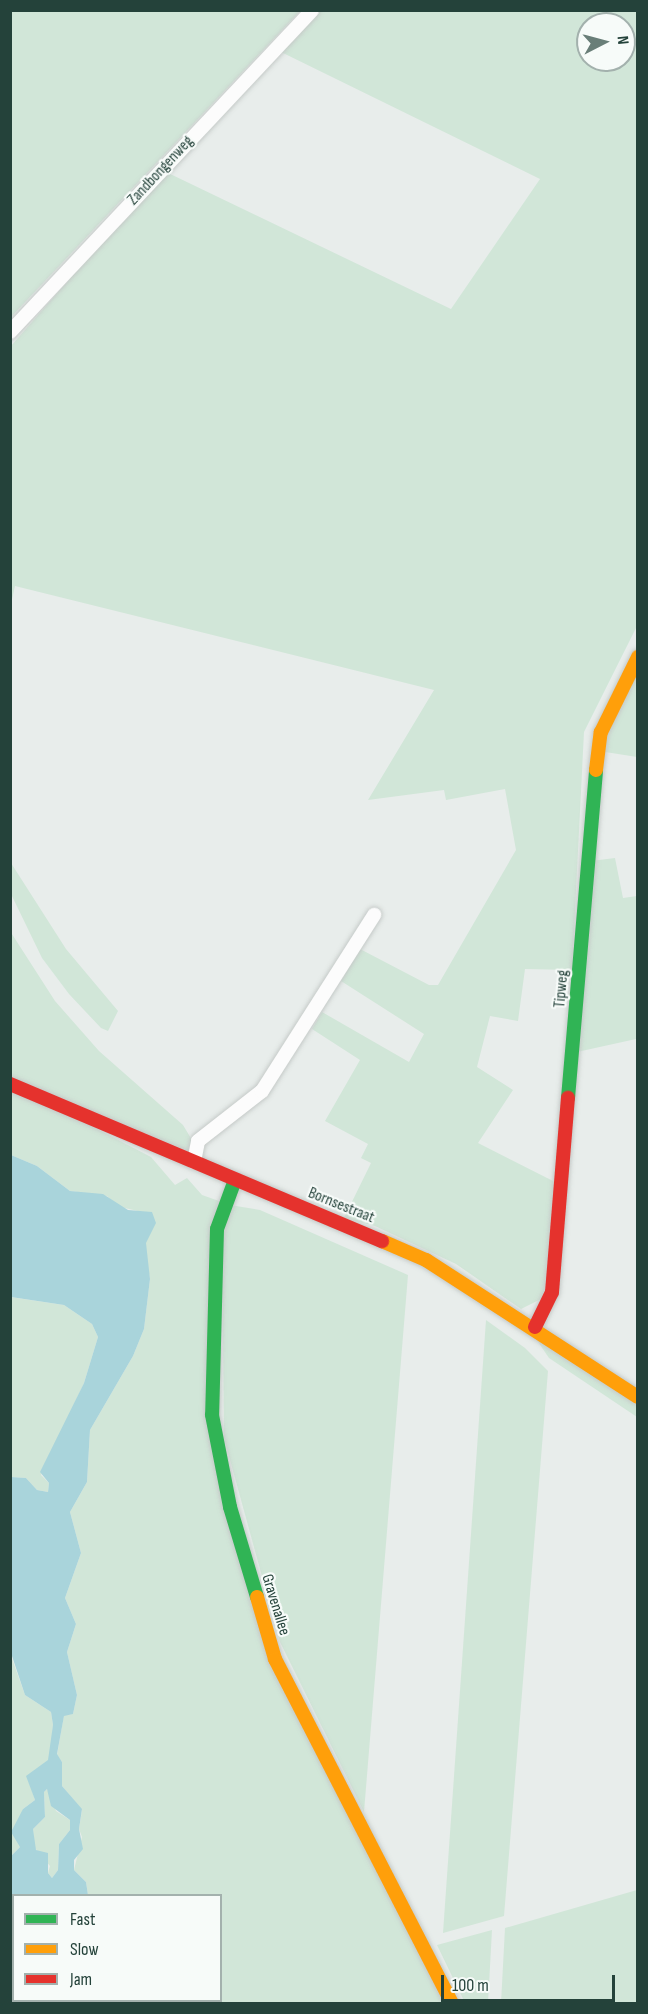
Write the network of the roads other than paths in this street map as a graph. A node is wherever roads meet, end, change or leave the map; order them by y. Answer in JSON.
{"nodes":[{"id":1,"x":312,"y":10,"type":"edge"},
{"id":2,"x":10,"y":332,"type":"edge"},
{"id":3,"x":638,"y":657,"type":"edge"},
{"id":4,"x":374,"y":915,"type":"dead end"},
{"id":5,"x":10,"y":1084,"type":"edge"},
{"id":6,"x":194,"y":1161,"type":"junction"},
{"id":7,"x":235,"y":1180,"type":"junction"},
{"id":8,"x":535,"y":1327,"type":"junction"},
{"id":9,"x":638,"y":1397,"type":"edge"},
{"id":10,"x":452,"y":2004,"type":"edge"}],
"edges":[{"from":1,"to":2,"type":"street","name":"Zandbongenweg"},
{"from":3,"to":8,"type":"street","name":"Tipweg"},
{"from":4,"to":6,"type":"street"},
{"from":5,"to":6,"type":"street","name":"Bornsestraat"},
{"from":6,"to":7,"type":"street","name":"Bornsestraat"},
{"from":7,"to":8,"type":"street","name":"Bornsestraat"},
{"from":7,"to":10,"type":"street","name":"Gravenallee"},
{"from":8,"to":9,"type":"street","name":"Bornsestraat"}]}
